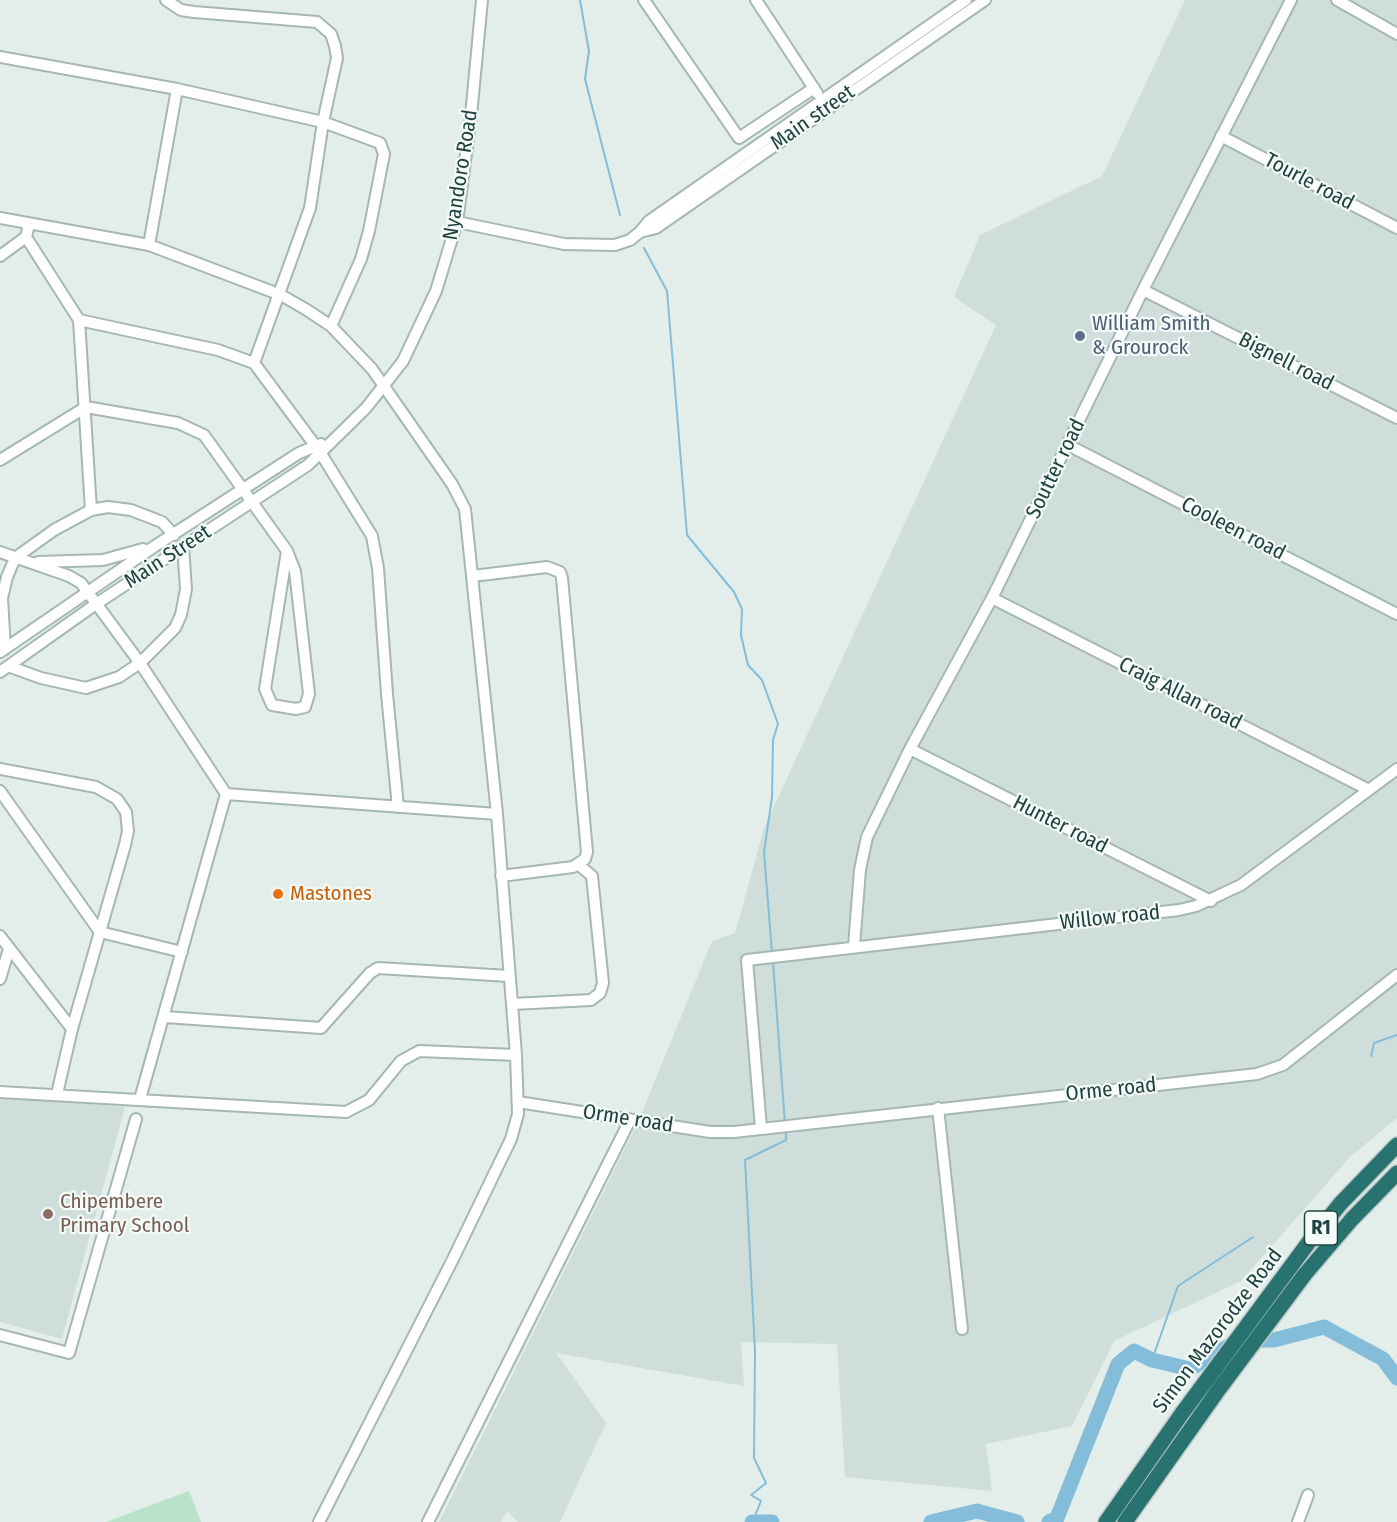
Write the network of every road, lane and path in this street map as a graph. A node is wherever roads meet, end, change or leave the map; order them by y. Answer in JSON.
{"nodes":[{"id":1,"x":166,"y":0,"type":"edge"},
{"id":2,"x":482,"y":0,"type":"edge"},
{"id":3,"x":644,"y":0,"type":"edge"},
{"id":4,"x":756,"y":0,"type":"edge"},
{"id":5,"x":966,"y":0,"type":"edge"},
{"id":6,"x":985,"y":0,"type":"edge"},
{"id":7,"x":1291,"y":0,"type":"edge"},
{"id":8,"x":1337,"y":0,"type":"edge"},
{"id":9,"x":1397,"y":34,"type":"edge"},
{"id":10,"x":0,"y":57,"type":"edge"},
{"id":11,"x":814,"y":88,"type":"junction"},
{"id":12,"x":177,"y":90,"type":"junction"},
{"id":13,"x":824,"y":104,"type":"junction"},
{"id":14,"x":322,"y":122,"type":"junction"},
{"id":15,"x":1221,"y":136,"type":"junction"},
{"id":16,"x":0,"y":218,"type":"edge"},
{"id":17,"x":457,"y":222,"type":"junction"},
{"id":18,"x":30,"y":224,"type":"junction"},
{"id":19,"x":1397,"y":228,"type":"edge"},
{"id":20,"x":26,"y":237,"type":"junction"},
{"id":21,"x":149,"y":245,"type":"junction"},
{"id":22,"x":0,"y":256,"type":"edge"},
{"id":23,"x":1143,"y":290,"type":"junction"},
{"id":24,"x":280,"y":295,"type":"junction"},
{"id":25,"x":79,"y":320,"type":"junction"},
{"id":26,"x":331,"y":326,"type":"junction"},
{"id":27,"x":414,"y":343,"type":"joint"},
{"id":28,"x":254,"y":363,"type":"junction"},
{"id":29,"x":384,"y":387,"type":"junction"},
{"id":30,"x":86,"y":407,"type":"junction"},
{"id":31,"x":1397,"y":418,"type":"edge"},
{"id":32,"x":1068,"y":445,"type":"junction"},
{"id":33,"x":318,"y":449,"type":"junction"},
{"id":34,"x":0,"y":460,"type":"edge"},
{"id":35,"x":243,"y":490,"type":"junction"},
{"id":36,"x":253,"y":503,"type":"junction"},
{"id":37,"x":91,"y":510,"type":"junction"},
{"id":38,"x":174,"y":535,"type":"junction"},
{"id":39,"x":155,"y":546,"type":"junction"},
{"id":40,"x":183,"y":546,"type":"junction"},
{"id":41,"x":287,"y":551,"type":"junction"},
{"id":42,"x":0,"y":552,"type":"edge"},
{"id":43,"x":15,"y":558,"type":"junction"},
{"id":44,"x":31,"y":562,"type":"junction"},
{"id":45,"x":473,"y":576,"type":"junction"},
{"id":46,"x":87,"y":591,"type":"junction"},
{"id":47,"x":992,"y":598,"type":"junction"},
{"id":48,"x":96,"y":604,"type":"junction"},
{"id":49,"x":1397,"y":614,"type":"edge"},
{"id":50,"x":3,"y":651,"type":"edge"},
{"id":51,"x":140,"y":663,"type":"junction"},
{"id":52,"x":4,"y":669,"type":"edge"},
{"id":53,"x":910,"y":749,"type":"junction"},
{"id":54,"x":0,"y":768,"type":"edge"},
{"id":55,"x":1397,"y":768,"type":"edge"},
{"id":56,"x":1367,"y":789,"type":"junction"},
{"id":57,"x":0,"y":790,"type":"edge"},
{"id":58,"x":226,"y":794,"type":"junction"},
{"id":59,"x":398,"y":807,"type":"junction"},
{"id":60,"x":497,"y":814,"type":"junction"},
{"id":61,"x":579,"y":865,"type":"junction"},
{"id":62,"x":501,"y":876,"type":"junction"},
{"id":63,"x":1211,"y":901,"type":"junction"},
{"id":64,"x":100,"y":932,"type":"junction"},
{"id":65,"x":0,"y":936,"type":"edge"},
{"id":66,"x":854,"y":946,"type":"junction"},
{"id":67,"x":9,"y":949,"type":"junction"},
{"id":68,"x":182,"y":952,"type":"junction"},
{"id":69,"x":1397,"y":975,"type":"edge"},
{"id":70,"x":509,"y":976,"type":"junction"},
{"id":71,"x":0,"y":979,"type":"edge"},
{"id":72,"x":512,"y":1004,"type":"junction"},
{"id":73,"x":165,"y":1017,"type":"junction"},
{"id":74,"x":72,"y":1029,"type":"junction"},
{"id":75,"x":516,"y":1055,"type":"junction"},
{"id":76,"x":0,"y":1092,"type":"edge"},
{"id":77,"x":57,"y":1094,"type":"junction"},
{"id":78,"x":140,"y":1099,"type":"junction"},
{"id":79,"x":518,"y":1102,"type":"junction"},
{"id":80,"x":938,"y":1108,"type":"junction"},
{"id":81,"x":136,"y":1119,"type":"dead end"},
{"id":82,"x":630,"y":1120,"type":"junction"},
{"id":83,"x":761,"y":1128,"type":"junction"},
{"id":84,"x":1397,"y":1145,"type":"edge"},
{"id":85,"x":1397,"y":1173,"type":"edge"},
{"id":86,"x":962,"y":1329,"type":"dead end"},
{"id":87,"x":0,"y":1335,"type":"edge"},
{"id":88,"x":1212,"y":1385,"type":"junction"},
{"id":89,"x":1308,"y":1495,"type":"dead end"},
{"id":90,"x":319,"y":1522,"type":"edge"},
{"id":91,"x":428,"y":1522,"type":"edge"},
{"id":92,"x":1106,"y":1522,"type":"edge"},
{"id":93,"x":1125,"y":1522,"type":"edge"},
{"id":94,"x":1298,"y":1522,"type":"edge"}],
"edges":[{"from":1,"to":14,"type":"street"},
{"from":2,"to":17,"type":"street","name":"Nyandoro Road"},
{"from":3,"to":11,"type":"street"},
{"from":4,"to":11,"type":"street"},
{"from":5,"to":13,"type":"street","name":"Main street"},
{"from":6,"to":13,"type":"street","name":"Main street"},
{"from":7,"to":15,"type":"street","name":"Soutter road"},
{"from":8,"to":9,"type":"street"},
{"from":10,"to":12,"type":"street"},
{"from":11,"to":13,"type":"street"},
{"from":12,"to":14,"type":"street"},
{"from":12,"to":21,"type":"street"},
{"from":13,"to":17,"type":"street","name":"Main street"},
{"from":14,"to":24,"type":"street"},
{"from":14,"to":26,"type":"street"},
{"from":15,"to":19,"type":"street","name":"Tourle road"},
{"from":15,"to":23,"type":"street","name":"Soutter road"},
{"from":16,"to":18,"type":"street"},
{"from":17,"to":27,"type":"street","name":"Nyandoro Road"},
{"from":18,"to":20,"type":"street"},
{"from":18,"to":21,"type":"street"},
{"from":20,"to":22,"type":"street"},
{"from":20,"to":25,"type":"street"},
{"from":21,"to":24,"type":"street"},
{"from":23,"to":31,"type":"street","name":"Bignell road"},
{"from":23,"to":32,"type":"street","name":"Soutter road"},
{"from":24,"to":26,"type":"street"},
{"from":24,"to":28,"type":"street"},
{"from":25,"to":28,"type":"street"},
{"from":25,"to":30,"type":"street"},
{"from":26,"to":29,"type":"street"},
{"from":27,"to":29,"type":"street","name":"Main Street"},
{"from":28,"to":33,"type":"street"},
{"from":29,"to":33,"type":"street","name":"Main Street"},
{"from":29,"to":45,"type":"street"},
{"from":30,"to":34,"type":"street"},
{"from":30,"to":35,"type":"street"},
{"from":30,"to":37,"type":"street"},
{"from":32,"to":47,"type":"street","name":"Soutter road"},
{"from":32,"to":49,"type":"street","name":"Cooleen road"},
{"from":33,"to":35,"type":"street","name":"Main Street"},
{"from":33,"to":36,"type":"street","name":"Main Street"},
{"from":33,"to":59,"type":"street"},
{"from":35,"to":36,"type":"street"},
{"from":35,"to":38,"type":"street","name":"Main Street"},
{"from":36,"to":40,"type":"street","name":"Main Street"},
{"from":36,"to":41,"type":"street"},
{"from":37,"to":38,"type":"street"},
{"from":37,"to":43,"type":"street"},
{"from":38,"to":39,"type":"street","name":"Main Street"},
{"from":39,"to":44,"type":"street"},
{"from":39,"to":46,"type":"street","name":"Main Street"},
{"from":40,"to":48,"type":"street","name":"Main Street"},
{"from":40,"to":51,"type":"street"},
{"from":41,"to":41,"type":"street"},
{"from":42,"to":43,"type":"street"},
{"from":43,"to":44,"type":"street"},
{"from":43,"to":50,"type":"street"},
{"from":44,"to":46,"type":"street"},
{"from":45,"to":60,"type":"street"},
{"from":45,"to":61,"type":"street"},
{"from":46,"to":48,"type":"street"},
{"from":46,"to":50,"type":"street","name":"Main Street"},
{"from":47,"to":53,"type":"street","name":"Soutter road"},
{"from":47,"to":56,"type":"street","name":"Craig Allan road"},
{"from":48,"to":51,"type":"street"},
{"from":48,"to":52,"type":"street","name":"Main Street"},
{"from":51,"to":52,"type":"street"},
{"from":51,"to":58,"type":"street"},
{"from":53,"to":63,"type":"street","name":"Hunter road"},
{"from":53,"to":66,"type":"street","name":"Soutter road"},
{"from":54,"to":64,"type":"street"},
{"from":55,"to":56,"type":"street","name":"Willow road"},
{"from":56,"to":63,"type":"street","name":"Willow road"},
{"from":57,"to":64,"type":"street"},
{"from":58,"to":59,"type":"street"},
{"from":58,"to":68,"type":"street"},
{"from":59,"to":60,"type":"street"},
{"from":60,"to":62,"type":"street"},
{"from":61,"to":62,"type":"street"},
{"from":61,"to":72,"type":"street"},
{"from":62,"to":70,"type":"street"},
{"from":63,"to":66,"type":"street","name":"Willow road"},
{"from":64,"to":68,"type":"street"},
{"from":64,"to":74,"type":"street"},
{"from":65,"to":67,"type":"street"},
{"from":66,"to":83,"type":"street","name":"Willow road"},
{"from":67,"to":71,"type":"street"},
{"from":67,"to":74,"type":"street"},
{"from":68,"to":73,"type":"street"},
{"from":69,"to":80,"type":"street","name":"Orme road"},
{"from":70,"to":72,"type":"street"},
{"from":70,"to":73,"type":"street"},
{"from":72,"to":75,"type":"street"},
{"from":73,"to":78,"type":"street"},
{"from":74,"to":77,"type":"street"},
{"from":75,"to":78,"type":"street"},
{"from":75,"to":79,"type":"street"},
{"from":76,"to":77,"type":"street"},
{"from":77,"to":78,"type":"street"},
{"from":79,"to":82,"type":"street","name":"Orme road"},
{"from":79,"to":90,"type":"street"},
{"from":80,"to":83,"type":"street","name":"Orme road"},
{"from":80,"to":86,"type":"street"},
{"from":81,"to":87,"type":"street"},
{"from":82,"to":83,"type":"street","name":"Orme road"},
{"from":82,"to":91,"type":"street"},
{"from":84,"to":88,"type":"highway","name":"Simon Mazorodze Road","number":"R1"},
{"from":85,"to":88,"type":"highway","name":"Simon Mazorodze Road","number":"R1"},
{"from":88,"to":92,"type":"highway","name":"Simon Mazorodze Road","number":"R1"},
{"from":88,"to":93,"type":"highway","name":"Simon Mazorodze Road","number":"R1"},
{"from":89,"to":94,"type":"street"}]}
